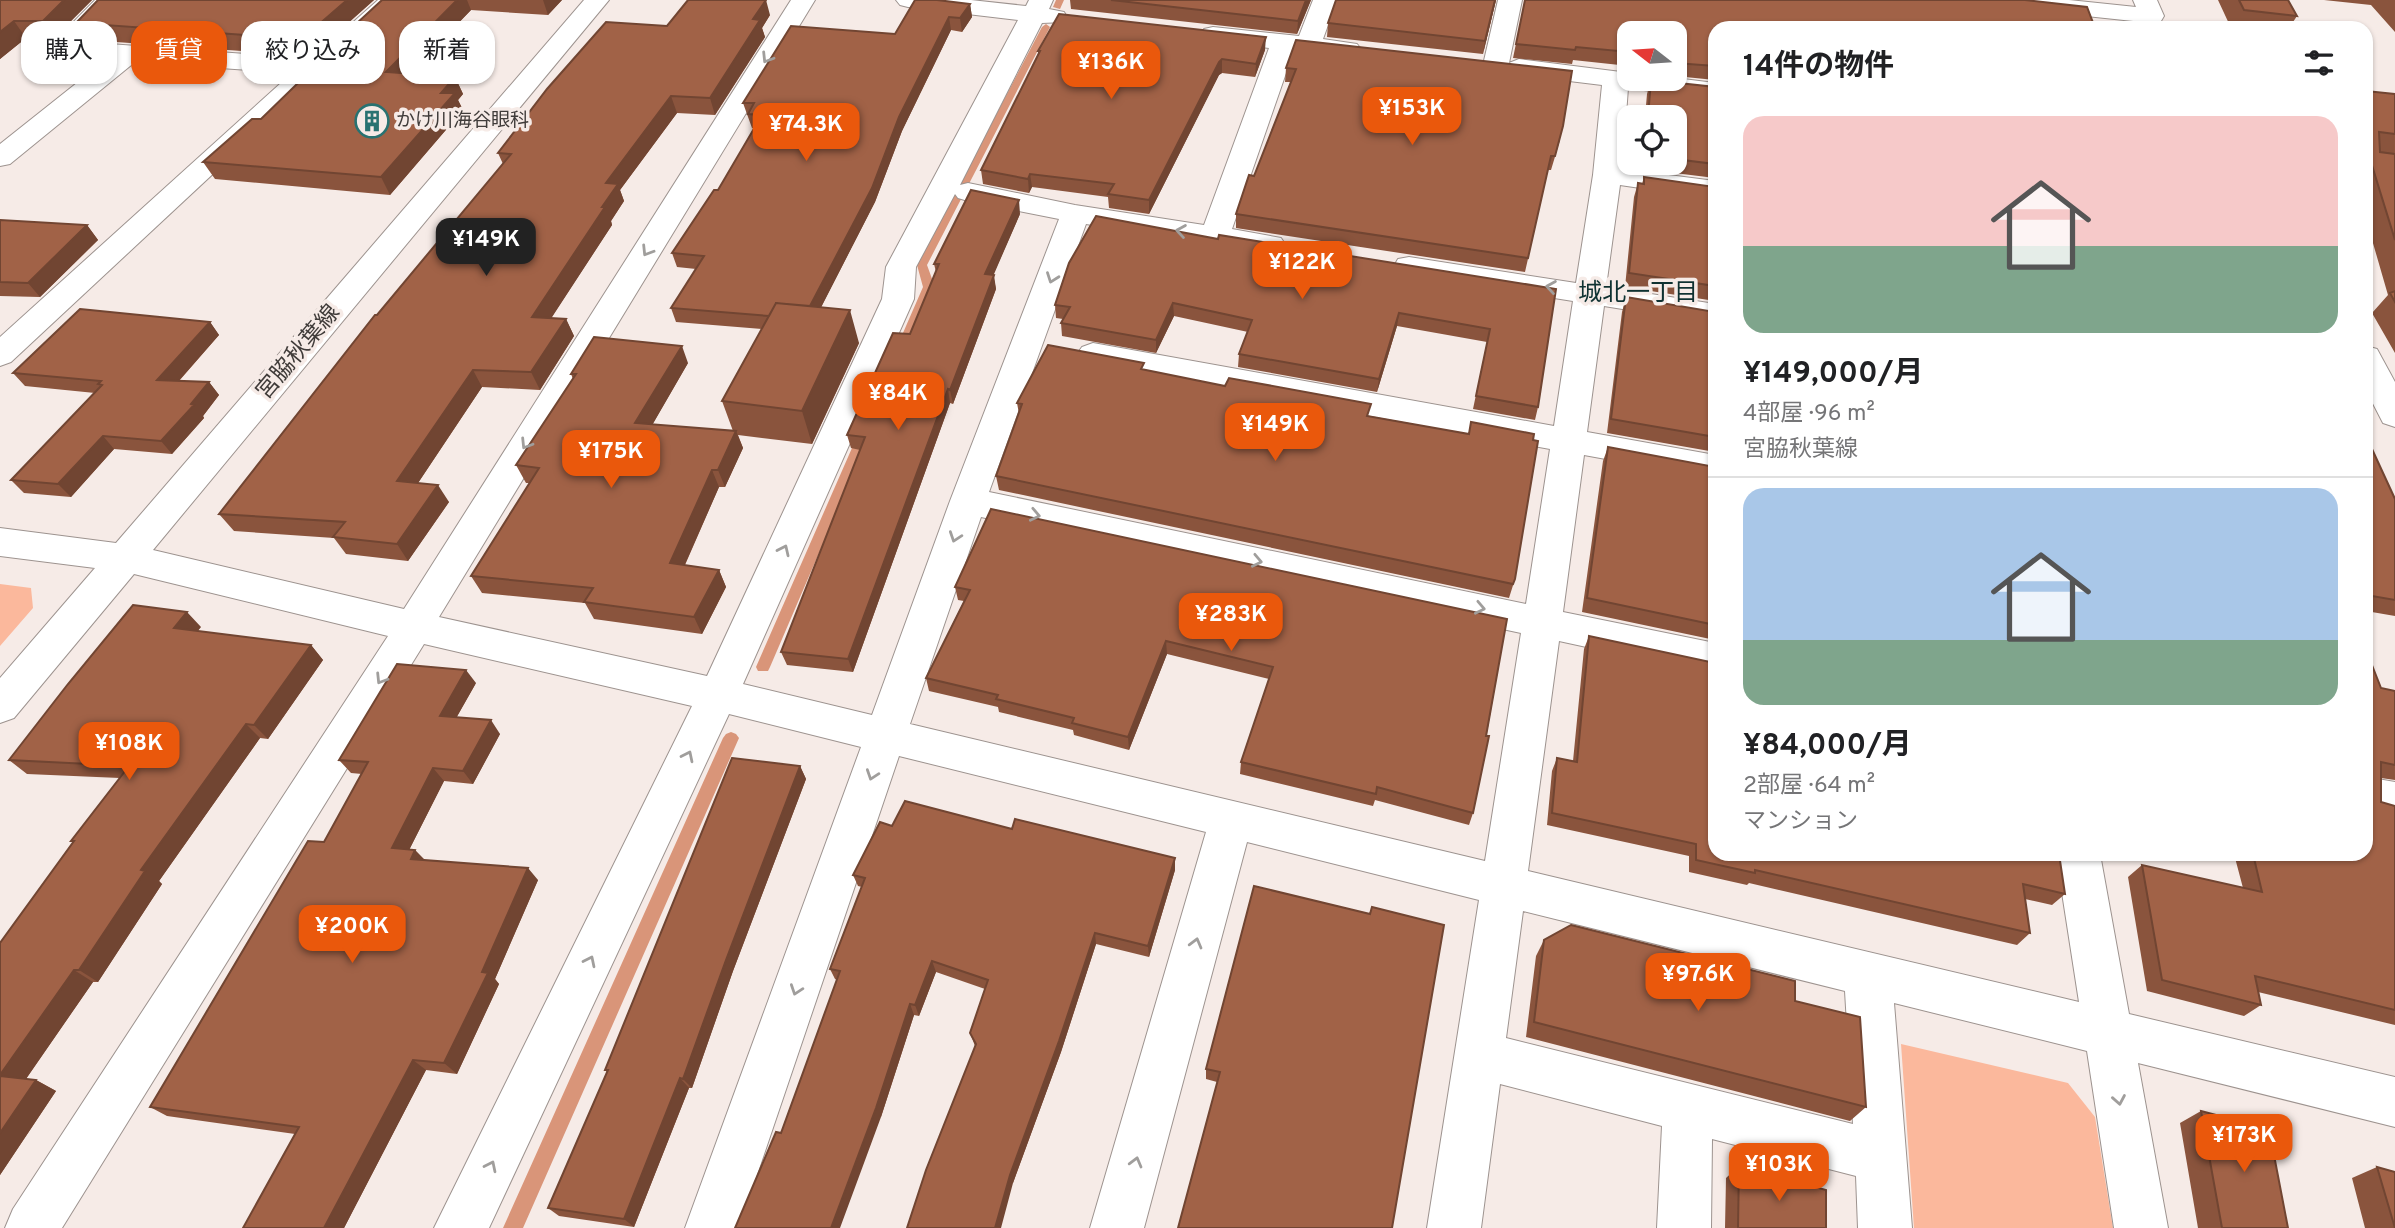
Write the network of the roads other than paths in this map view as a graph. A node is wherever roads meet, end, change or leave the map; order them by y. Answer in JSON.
{"nodes":[{"id":1,"x":109,"y":0,"type":"edge"},
{"id":2,"x":392,"y":0,"type":"edge"},
{"id":3,"x":597,"y":0,"type":"edge"},
{"id":4,"x":803,"y":0,"type":"edge"},
{"id":5,"x":908,"y":0,"type":"edge"},
{"id":6,"x":1325,"y":0,"type":"edge"},
{"id":7,"x":1510,"y":0,"type":"edge"},
{"id":8,"x":2000,"y":0,"type":"edge"},
{"id":9,"x":2146,"y":0,"type":"edge"},
{"id":10,"x":1049,"y":11,"type":"edge"},
{"id":11,"x":369,"y":21,"type":"edge"},
{"id":12,"x":1191,"y":32,"type":"edge"},
{"id":13,"x":1296,"y":44,"type":"junction"},
{"id":14,"x":1375,"y":52,"type":"edge"},
{"id":15,"x":129,"y":54,"type":"junction"},
{"id":16,"x":241,"y":62,"type":"edge"},
{"id":17,"x":1469,"y":62,"type":"edge"},
{"id":18,"x":1496,"y":65,"type":"junction"},
{"id":19,"x":1616,"y":79,"type":"junction"},
{"id":20,"x":295,"y":84,"type":"edge"},
{"id":21,"x":1708,"y":89,"type":"edge"},
{"id":22,"x":0,"y":158,"type":"edge"},
{"id":23,"x":1608,"y":175,"type":"junction"},
{"id":24,"x":945,"y":187,"type":"junction"},
{"id":25,"x":1708,"y":189,"type":"edge"},
{"id":26,"x":1075,"y":214,"type":"junction"},
{"id":27,"x":1215,"y":236,"type":"junction"},
{"id":28,"x":1295,"y":248,"type":"edge"},
{"id":29,"x":1376,"y":260,"type":"edge"},
{"id":30,"x":1590,"y":293,"type":"junction"},
{"id":31,"x":1708,"y":313,"type":"edge"},
{"id":32,"x":1029,"y":342,"type":"junction"},
{"id":33,"x":0,"y":355,"type":"edge"},
{"id":34,"x":2373,"y":371,"type":"edge"},
{"id":35,"x":2395,"y":415,"type":"edge"},
{"id":36,"x":1569,"y":440,"type":"junction"},
{"id":37,"x":1708,"y":466,"type":"edge"},
{"id":38,"x":968,"y":501,"type":"junction"},
{"id":39,"x":0,"y":542,"type":"edge"},
{"id":40,"x":125,"y":558,"type":"junction"},
{"id":41,"x":1542,"y":621,"type":"junction"},
{"id":42,"x":415,"y":627,"type":"junction"},
{"id":43,"x":1708,"y":657,"type":"edge"},
{"id":44,"x":718,"y":695,"type":"junction"},
{"id":45,"x":0,"y":706,"type":"edge"},
{"id":46,"x":886,"y":736,"type":"junction"},
{"id":47,"x":2373,"y":796,"type":"edge"},
{"id":48,"x":2395,"y":801,"type":"edge"},
{"id":49,"x":1231,"y":820,"type":"junction"},
{"id":50,"x":2079,"y":861,"type":"edge"},
{"id":51,"x":1503,"y":887,"type":"junction"},
{"id":52,"x":1868,"y":975,"type":"junction"},
{"id":53,"x":2106,"y":1033,"type":"junction"},
{"id":54,"x":1479,"y":1055,"type":"junction"},
{"id":55,"x":2395,"y":1102,"type":"edge"},
{"id":56,"x":1688,"y":1108,"type":"junction"},
{"id":57,"x":1879,"y":1156,"type":"junction"},
{"id":58,"x":465,"y":1227,"type":"edge"},
{"id":59,"x":32,"y":1228,"type":"edge"},
{"id":60,"x":712,"y":1228,"type":"edge"},
{"id":61,"x":1117,"y":1228,"type":"edge"},
{"id":62,"x":1454,"y":1228,"type":"edge"},
{"id":63,"x":1684,"y":1228,"type":"edge"},
{"id":64,"x":1885,"y":1228,"type":"edge"},
{"id":65,"x":2141,"y":1228,"type":"edge"}],
"edges":[{"from":1,"to":15,"type":"street"},
{"from":2,"to":11,"type":"street"},
{"from":3,"to":40,"type":"street","name":"宮脇秋葉線"},
{"from":4,"to":42,"type":"street","one_way":true},
{"from":5,"to":10,"type":"street"},
{"from":6,"to":13,"type":"street"},
{"from":7,"to":18,"type":"street"},
{"from":8,"to":9,"type":"street"},
{"from":10,"to":24,"type":"street"},
{"from":12,"to":13,"type":"street"},
{"from":13,"to":14,"type":"street"},
{"from":13,"to":27,"type":"street"},
{"from":15,"to":16,"type":"street"},
{"from":15,"to":22,"type":"street"},
{"from":17,"to":18,"type":"street"},
{"from":18,"to":19,"type":"street"},
{"from":19,"to":21,"type":"street"},
{"from":19,"to":23,"type":"street"},
{"from":20,"to":33,"type":"street"},
{"from":23,"to":25,"type":"street"},
{"from":23,"to":30,"type":"street"},
{"from":24,"to":26,"type":"street"},
{"from":44,"to":24,"type":"street","one_way":true},
{"from":27,"to":26,"type":"street","one_way":true},
{"from":26,"to":32,"type":"street","one_way":true},
{"from":27,"to":28,"type":"street"},
{"from":30,"to":29,"type":"street","one_way":true},
{"from":30,"to":31,"type":"street"},
{"from":30,"to":36,"type":"street"},
{"from":32,"to":36,"type":"street"},
{"from":32,"to":38,"type":"street"},
{"from":34,"to":35,"type":"street"},
{"from":36,"to":37,"type":"street"},
{"from":36,"to":41,"type":"street"},
{"from":38,"to":41,"type":"street","one_way":true},
{"from":38,"to":46,"type":"street","one_way":true},
{"from":39,"to":40,"type":"street"},
{"from":40,"to":42,"type":"street"},
{"from":40,"to":45,"type":"street","name":"宮脇秋葉線"},
{"from":41,"to":43,"type":"street"},
{"from":41,"to":51,"type":"street"},
{"from":42,"to":44,"type":"street"},
{"from":42,"to":59,"type":"street","one_way":true},
{"from":44,"to":46,"type":"street"},
{"from":58,"to":44,"type":"street","one_way":true},
{"from":46,"to":49,"type":"street"},
{"from":46,"to":60,"type":"street","one_way":true},
{"from":47,"to":48,"type":"street"},
{"from":49,"to":51,"type":"street"},
{"from":61,"to":49,"type":"street","one_way":true},
{"from":50,"to":53,"type":"street"},
{"from":51,"to":52,"type":"street"},
{"from":51,"to":54,"type":"street"},
{"from":52,"to":53,"type":"street"},
{"from":52,"to":57,"type":"street"},
{"from":53,"to":55,"type":"street"},
{"from":53,"to":65,"type":"street","one_way":true},
{"from":54,"to":56,"type":"street"},
{"from":54,"to":62,"type":"street"},
{"from":56,"to":57,"type":"street"},
{"from":56,"to":63,"type":"street"},
{"from":57,"to":64,"type":"street"}]}
